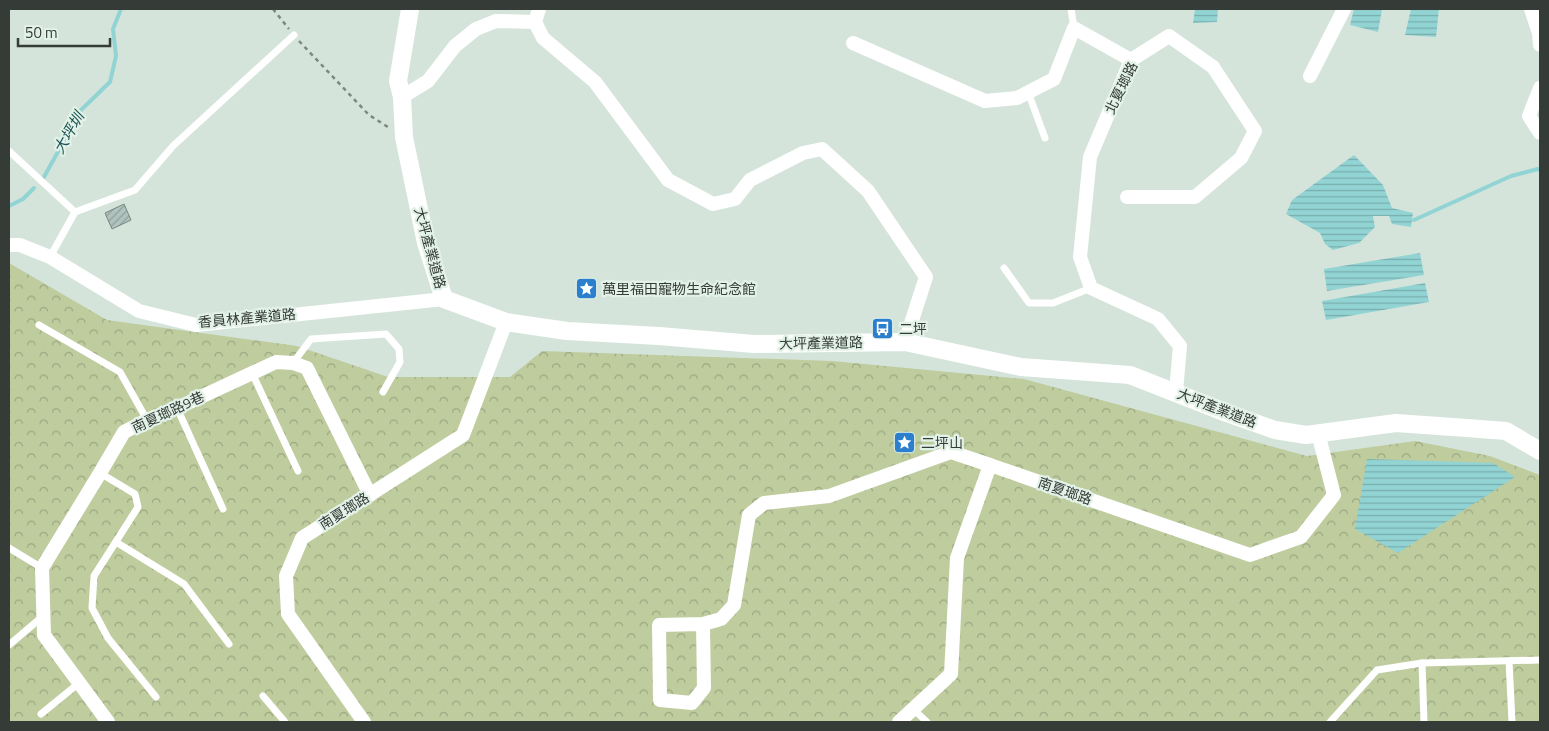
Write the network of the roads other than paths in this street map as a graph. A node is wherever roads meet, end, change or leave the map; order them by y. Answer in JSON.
{"nodes":[{"id":1,"x":410,"y":9,"type":"edge"},
{"id":2,"x":1071,"y":9,"type":"edge"},
{"id":3,"x":1344,"y":9,"type":"edge"},
{"id":4,"x":1531,"y":9,"type":"edge"},
{"id":5,"x":537,"y":16,"type":"edge"},
{"id":6,"x":1074,"y":28,"type":"junction"},
{"id":7,"x":294,"y":35,"type":"road end"},
{"id":8,"x":853,"y":43,"type":"dead end"},
{"id":9,"x":1540,"y":45,"type":"edge"},
{"id":10,"x":1131,"y":60,"type":"junction"},
{"id":11,"x":1310,"y":76,"type":"dead end"},
{"id":12,"x":1540,"y":88,"type":"edge"},
{"id":13,"x":1028,"y":92,"type":"junction"},
{"id":14,"x":402,"y":97,"type":"junction"},
{"id":15,"x":1540,"y":133,"type":"edge"},
{"id":16,"x":1045,"y":138,"type":"dead end"},
{"id":17,"x":9,"y":152,"type":"edge"},
{"id":18,"x":1127,"y":197,"type":"dead end"},
{"id":19,"x":75,"y":212,"type":"junction"},
{"id":20,"x":9,"y":245,"type":"edge"},
{"id":21,"x":50,"y":258,"type":"junction"},
{"id":22,"x":1004,"y":268,"type":"dead end"},
{"id":23,"x":1091,"y":288,"type":"junction"},
{"id":24,"x":444,"y":299,"type":"junction"},
{"id":25,"x":506,"y":322,"type":"junction"},
{"id":26,"x":39,"y":325,"type":"dead end"},
{"id":27,"x":905,"y":342,"type":"junction"},
{"id":28,"x":293,"y":363,"type":"junction"},
{"id":29,"x":252,"y":373,"type":"junction"},
{"id":30,"x":383,"y":392,"type":"dead end"},
{"id":31,"x":1176,"y":392,"type":"junction"},
{"id":32,"x":177,"y":408,"type":"junction"},
{"id":33,"x":147,"y":420,"type":"junction"},
{"id":34,"x":1318,"y":433,"type":"junction"},
{"id":35,"x":1540,"y":451,"type":"edge"},
{"id":36,"x":990,"y":464,"type":"junction"},
{"id":37,"x":298,"y":471,"type":"dead end"},
{"id":38,"x":100,"y":473,"type":"junction"},
{"id":39,"x":370,"y":495,"type":"junction"},
{"id":40,"x":222,"y":509,"type":"dead end"},
{"id":41,"x":116,"y":542,"type":"junction"},
{"id":42,"x":9,"y":548,"type":"edge"},
{"id":43,"x":42,"y":568,"type":"junction"},
{"id":44,"x":43,"y":617,"type":"junction"},
{"id":45,"x":702,"y":624,"type":"junction"},
{"id":46,"x":229,"y":644,"type":"dead end"},
{"id":47,"x":9,"y":645,"type":"edge"},
{"id":48,"x":1540,"y":660,"type":"edge"},
{"id":49,"x":1509,"y":661,"type":"junction"},
{"id":50,"x":1422,"y":663,"type":"junction"},
{"id":51,"x":79,"y":683,"type":"junction"},
{"id":52,"x":263,"y":696,"type":"dead end"},
{"id":53,"x":156,"y":697,"type":"dead end"},
{"id":54,"x":913,"y":709,"type":"junction"},
{"id":55,"x":41,"y":714,"type":"dead end"},
{"id":56,"x":108,"y":722,"type":"edge"},
{"id":57,"x":285,"y":722,"type":"edge"},
{"id":58,"x":364,"y":722,"type":"edge"},
{"id":59,"x":899,"y":722,"type":"edge"},
{"id":60,"x":927,"y":722,"type":"edge"},
{"id":61,"x":1330,"y":722,"type":"edge"},
{"id":62,"x":1424,"y":722,"type":"edge"},
{"id":63,"x":1512,"y":722,"type":"edge"}],
"edges":[{"from":1,"to":14,"type":"street","name":"大坪產業道路"},
{"from":2,"to":6,"type":"lane"},
{"from":3,"to":11,"type":"street"},
{"from":4,"to":9,"type":"street"},
{"from":5,"to":14,"type":"street"},
{"from":5,"to":27,"type":"street"},
{"from":6,"to":10,"type":"street"},
{"from":6,"to":13,"type":"street"},
{"from":7,"to":19,"type":"lane"},
{"from":8,"to":13,"type":"street"},
{"from":10,"to":18,"type":"street","name":"北夏瑯路"},
{"from":10,"to":23,"type":"street","name":"北夏瑯路"},
{"from":12,"to":15,"type":"street"},
{"from":13,"to":16,"type":"lane"},
{"from":14,"to":24,"type":"street","name":"大坪產業道路"},
{"from":17,"to":19,"type":"lane"},
{"from":19,"to":21,"type":"lane"},
{"from":20,"to":21,"type":"street","name":"香員林產業道路"},
{"from":21,"to":24,"type":"street","name":"香員林產業道路"},
{"from":22,"to":23,"type":"lane"},
{"from":23,"to":31,"type":"street"},
{"from":24,"to":25,"type":"street","name":"大坪產業道路"},
{"from":25,"to":27,"type":"street","name":"大坪產業道路"},
{"from":25,"to":39,"type":"street","name":"南夏瑯路"},
{"from":26,"to":33,"type":"lane"},
{"from":27,"to":31,"type":"street","name":"大坪產業道路"},
{"from":28,"to":29,"type":"street","name":"南夏瑯路9巷"},
{"from":28,"to":30,"type":"lane"},
{"from":28,"to":39,"type":"street"},
{"from":29,"to":32,"type":"street","name":"南夏瑯路9巷"},
{"from":29,"to":37,"type":"lane"},
{"from":31,"to":34,"type":"street","name":"大坪產業道路"},
{"from":32,"to":33,"type":"street","name":"南夏瑯路9巷"},
{"from":32,"to":40,"type":"lane"},
{"from":33,"to":38,"type":"street","name":"南夏瑯路9巷"},
{"from":34,"to":35,"type":"street","name":"大坪產業道路"},
{"from":34,"to":36,"type":"street","name":"南夏瑯路"},
{"from":36,"to":45,"type":"street"},
{"from":36,"to":54,"type":"street"},
{"from":38,"to":41,"type":"lane"},
{"from":38,"to":43,"type":"street","name":"南夏瑯路9巷"},
{"from":39,"to":58,"type":"street","name":"南夏瑯路"},
{"from":41,"to":46,"type":"lane"},
{"from":41,"to":53,"type":"lane"},
{"from":42,"to":43,"type":"lane"},
{"from":43,"to":44,"type":"street"},
{"from":44,"to":47,"type":"lane"},
{"from":44,"to":51,"type":"street"},
{"from":45,"to":45,"type":"street"},
{"from":48,"to":49,"type":"lane"},
{"from":49,"to":50,"type":"lane"},
{"from":49,"to":63,"type":"lane"},
{"from":50,"to":61,"type":"lane"},
{"from":50,"to":62,"type":"lane"},
{"from":51,"to":55,"type":"lane"},
{"from":51,"to":56,"type":"street"},
{"from":52,"to":57,"type":"lane"},
{"from":54,"to":59,"type":"street"},
{"from":54,"to":60,"type":"lane"}]}
